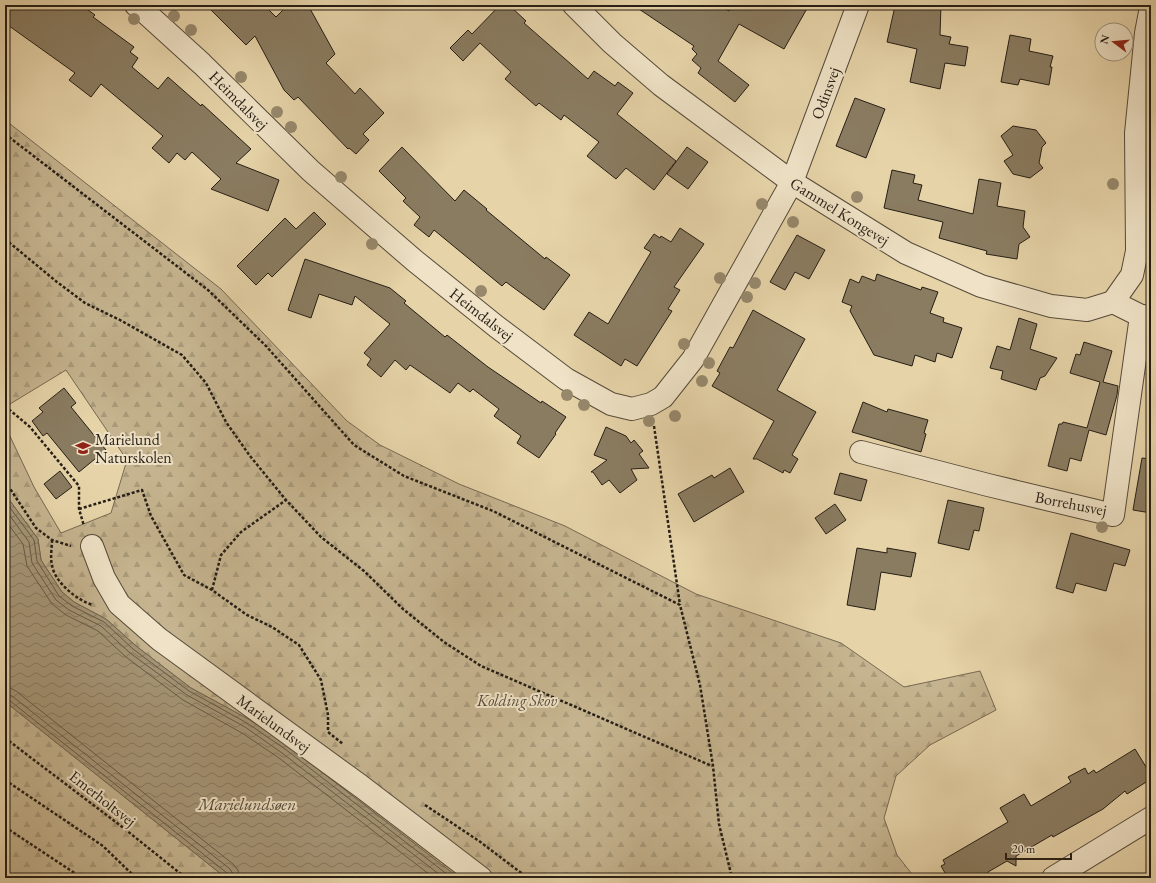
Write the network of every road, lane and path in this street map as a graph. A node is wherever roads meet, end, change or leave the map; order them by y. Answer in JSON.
{"nodes":[{"id":1,"x":136,"y":5,"type":"edge"},
{"id":2,"x":574,"y":5,"type":"edge"},
{"id":3,"x":858,"y":5,"type":"edge"},
{"id":4,"x":1151,"y":7,"type":"edge"},
{"id":5,"x":5,"y":134,"type":"edge"},
{"id":6,"x":792,"y":182,"type":"junction"},
{"id":7,"x":5,"y":239,"type":"edge"},
{"id":8,"x":1113,"y":302,"type":"junction"},
{"id":9,"x":1146,"y":316,"type":"edge"},
{"id":10,"x":651,"y":404,"type":"junction"},
{"id":11,"x":5,"y":406,"type":"edge"},
{"id":12,"x":861,"y":452,"type":"dead end"},
{"id":13,"x":5,"y":482,"type":"edge"},
{"id":14,"x":286,"y":500,"type":"junction"},
{"id":15,"x":52,"y":540,"type":"junction"},
{"id":16,"x":92,"y":546,"type":"joint"},
{"id":17,"x":212,"y":590,"type":"junction"},
{"id":18,"x":119,"y":604,"type":"junction"},
{"id":19,"x":680,"y":605,"type":"junction"},
{"id":20,"x":5,"y":738,"type":"edge"},
{"id":21,"x":347,"y":747,"type":"dead end"},
{"id":22,"x":713,"y":766,"type":"junction"},
{"id":23,"x":5,"y":780,"type":"edge"},
{"id":24,"x":420,"y":802,"type":"dead end"},
{"id":25,"x":1151,"y":818,"type":"edge"},
{"id":26,"x":5,"y":827,"type":"edge"},
{"id":27,"x":82,"y":878,"type":"edge"},
{"id":28,"x":136,"y":878,"type":"edge"},
{"id":29,"x":186,"y":878,"type":"edge"},
{"id":30,"x":481,"y":878,"type":"edge"},
{"id":31,"x":528,"y":878,"type":"edge"},
{"id":32,"x":732,"y":878,"type":"edge"},
{"id":33,"x":1053,"y":878,"type":"edge"}],
"edges":[{"from":1,"to":10,"type":"street","name":"Heimdalsvej"},
{"from":2,"to":6,"type":"street","name":"Gammel Kongevej"},
{"from":3,"to":6,"type":"street","name":"Odinsvej"},
{"from":4,"to":8,"type":"street"},
{"from":5,"to":19,"type":"path"},
{"from":6,"to":8,"type":"street","name":"Gammel Kongevej"},
{"from":6,"to":10,"type":"street","name":"Heimdalsvej"},
{"from":7,"to":14,"type":"path"},
{"from":8,"to":9,"type":"street"},
{"from":9,"to":12,"type":"street","name":"Borrehusvej"},
{"from":10,"to":19,"type":"path"},
{"from":11,"to":17,"type":"path"},
{"from":13,"to":15,"type":"path"},
{"from":14,"to":17,"type":"path"},
{"from":14,"to":22,"type":"path"},
{"from":15,"to":16,"type":"path"},
{"from":15,"to":18,"type":"path"},
{"from":16,"to":18,"type":"street","name":"Marielundsvej"},
{"from":17,"to":21,"type":"path"},
{"from":18,"to":30,"type":"street","name":"Marielundsvej"},
{"from":19,"to":22,"type":"path"},
{"from":20,"to":29,"type":"path","name":"Emerholtsvej"},
{"from":22,"to":32,"type":"path"},
{"from":23,"to":28,"type":"path"},
{"from":24,"to":31,"type":"path"},
{"from":25,"to":33,"type":"street"},
{"from":26,"to":27,"type":"path"}]}
